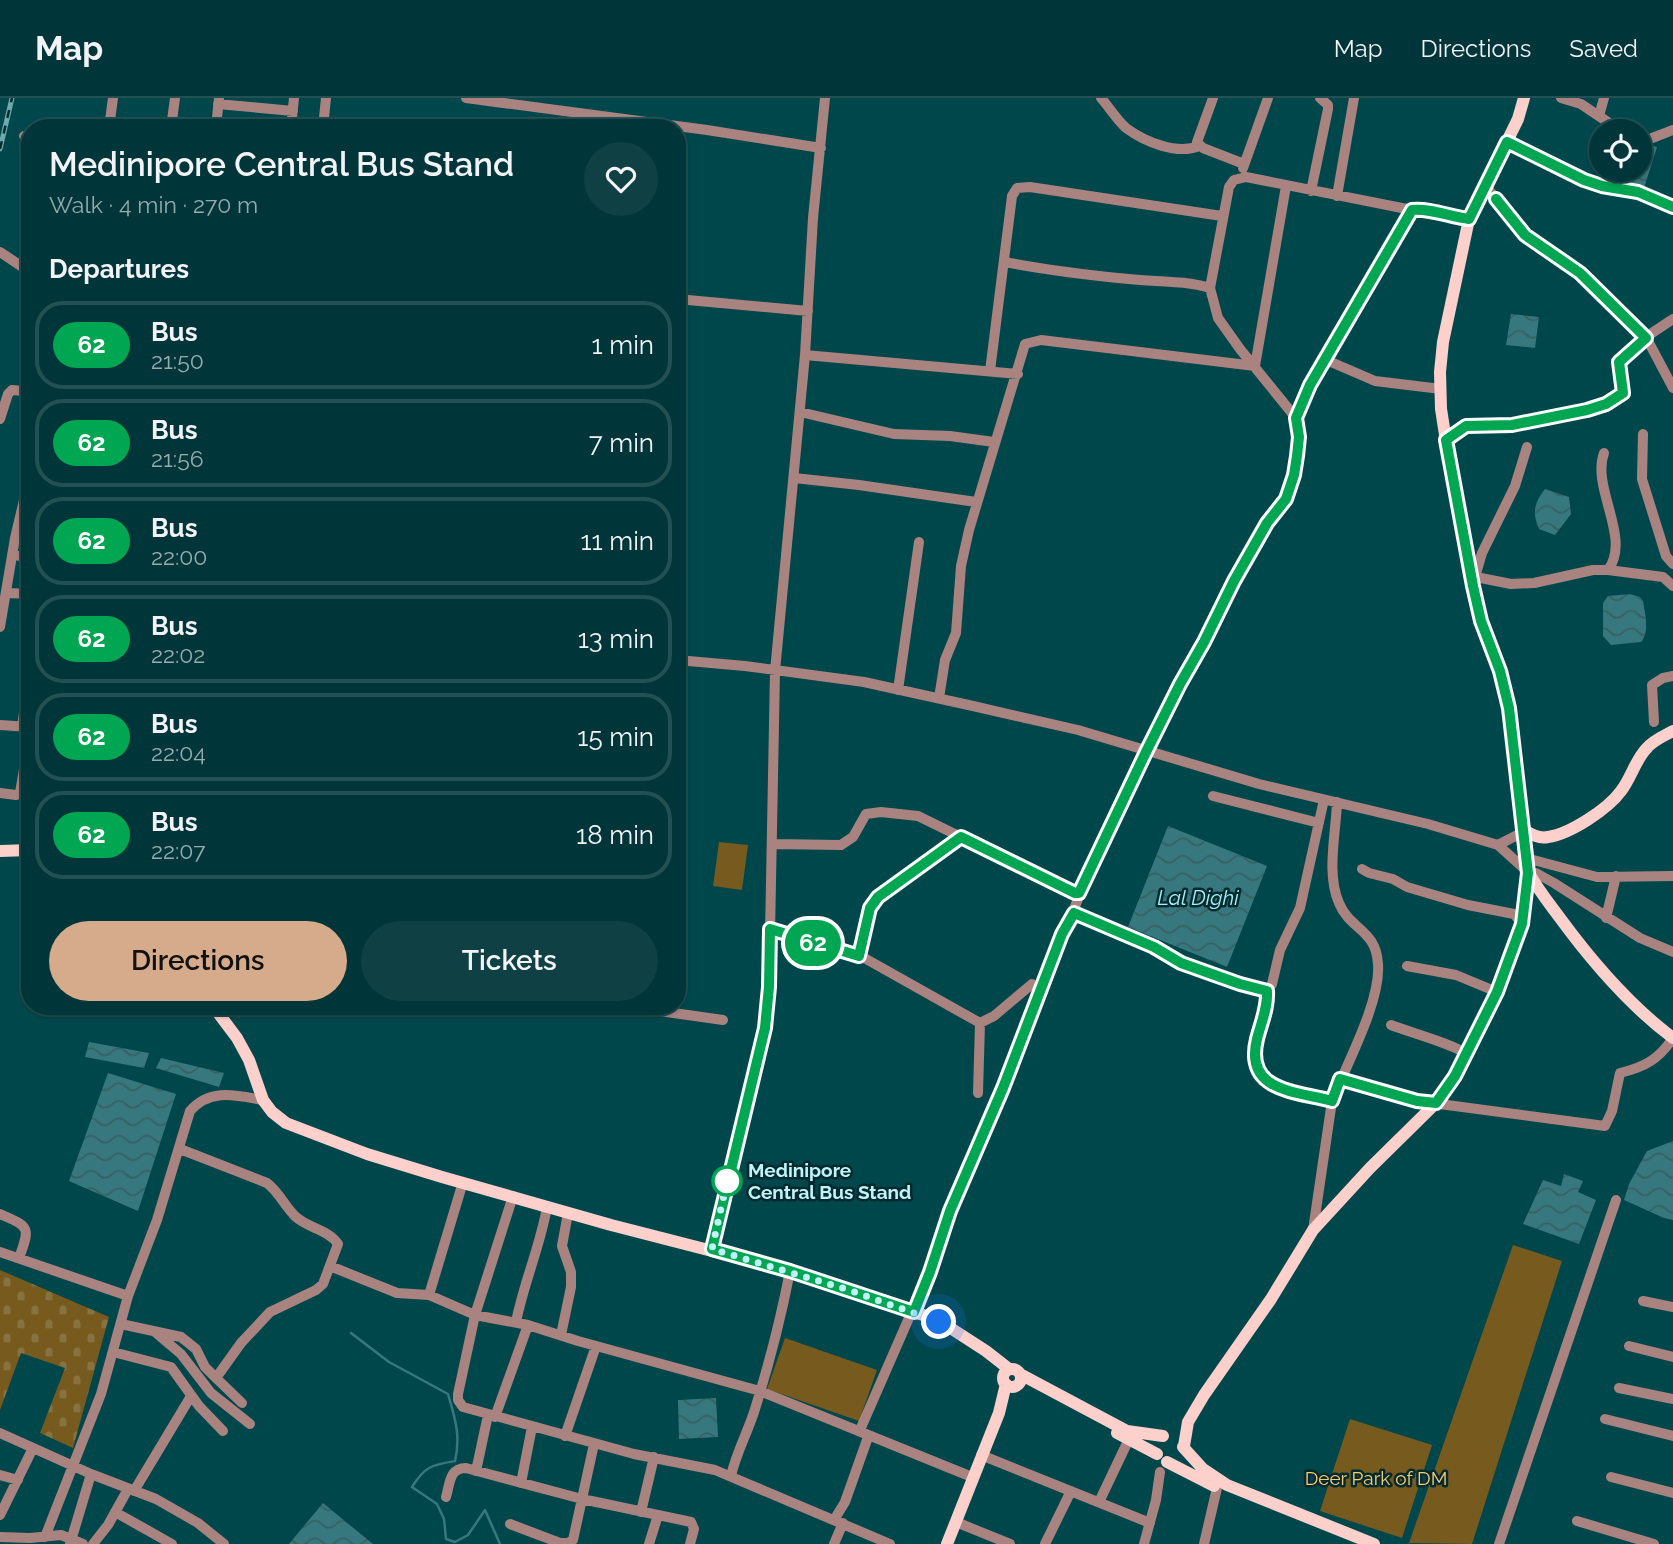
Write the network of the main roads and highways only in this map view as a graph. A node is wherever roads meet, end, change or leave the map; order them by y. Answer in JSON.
{"nodes":[{"id":1,"x":1524,"y":98,"type":"edge"},
{"id":2,"x":1673,"y":731,"type":"edge"},
{"id":3,"x":1523,"y":830,"type":"junction"},
{"id":4,"x":21,"y":850,"type":"edge"},
{"id":5,"x":0,"y":851,"type":"edge"},
{"id":6,"x":1528,"y":873,"type":"junction"},
{"id":7,"x":220,"y":1015,"type":"edge"},
{"id":8,"x":1673,"y":1038,"type":"edge"},
{"id":9,"x":1015,"y":1379,"type":"junction"},
{"id":10,"x":1188,"y":1422,"type":"junction"},
{"id":11,"x":1166,"y":1435,"type":"junction"},
{"id":12,"x":1184,"y":1446,"type":"junction"},
{"id":13,"x":1161,"y":1463,"type":"junction"},
{"id":14,"x":947,"y":1544,"type":"edge"},
{"id":15,"x":1354,"y":1544,"type":"edge"},
{"id":16,"x":1374,"y":1544,"type":"edge"}],
"edges":[{"from":1,"to":3,"type":"main road"},
{"from":2,"to":3,"type":"main road"},
{"from":3,"to":6,"type":"main road"},
{"from":4,"to":5,"type":"main road"},
{"from":6,"to":8,"type":"main road"},
{"from":6,"to":10,"type":"main road"},
{"from":7,"to":9,"type":"main road"},
{"from":9,"to":11,"type":"main road"},
{"from":9,"to":13,"type":"main road"},
{"from":9,"to":14,"type":"main road"},
{"from":10,"to":11,"type":"main road"},
{"from":10,"to":12,"type":"main road"},
{"from":11,"to":12,"type":"main road"},
{"from":11,"to":13,"type":"main road"},
{"from":12,"to":13,"type":"main road"},
{"from":12,"to":16,"type":"main road"},
{"from":13,"to":15,"type":"main road"}]}
